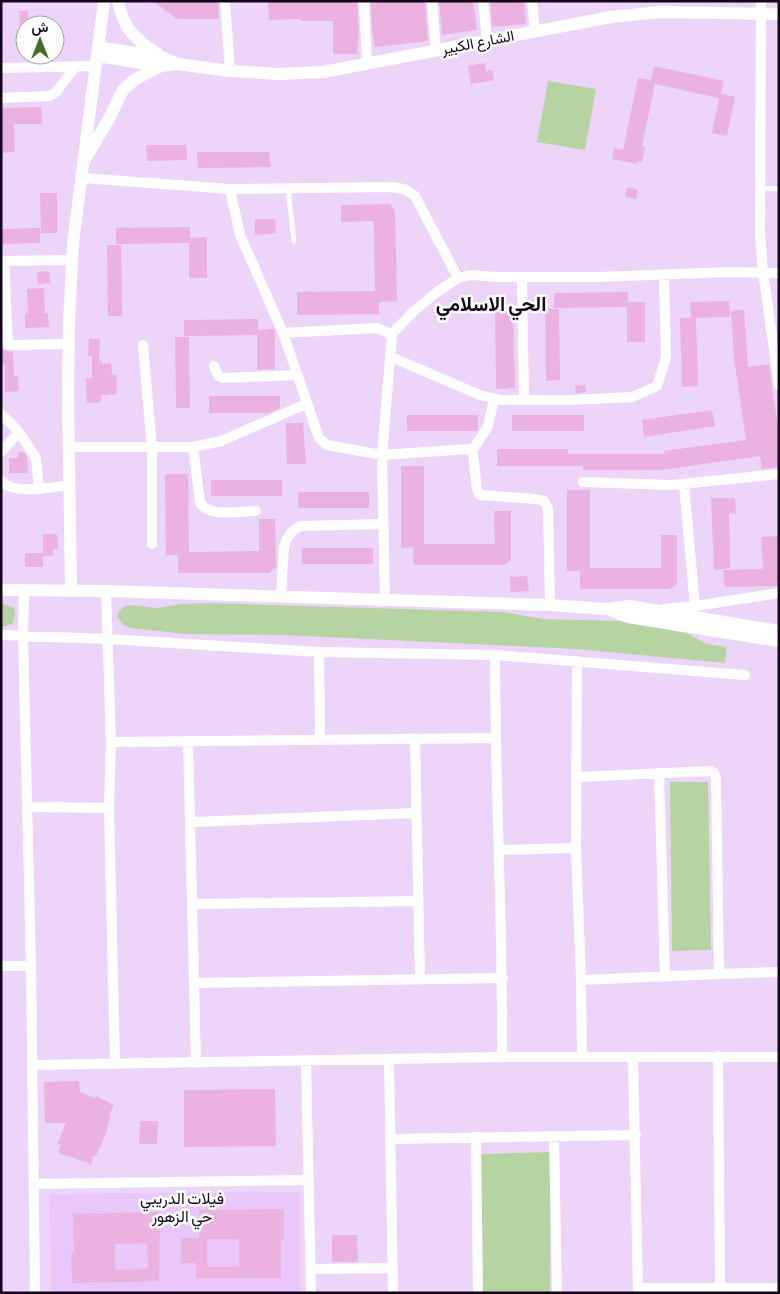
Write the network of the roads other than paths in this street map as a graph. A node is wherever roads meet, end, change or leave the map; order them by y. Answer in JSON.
{"nodes":[{"id":1,"x":104,"y":1,"type":"edge"},
{"id":2,"x":118,"y":1,"type":"edge"},
{"id":3,"x":225,"y":1,"type":"edge"},
{"id":4,"x":364,"y":1,"type":"edge"},
{"id":5,"x":432,"y":1,"type":"edge"},
{"id":6,"x":483,"y":1,"type":"edge"},
{"id":7,"x":532,"y":1,"type":"edge"},
{"id":8,"x":761,"y":7,"type":"edge"},
{"id":9,"x":779,"y":14,"type":"edge"},
{"id":10,"x":535,"y":32,"type":"junction"},
{"id":11,"x":487,"y":41,"type":"junction"},
{"id":12,"x":436,"y":51,"type":"junction"},
{"id":13,"x":97,"y":56,"type":"junction"},
{"id":14,"x":162,"y":61,"type":"junction"},
{"id":15,"x":367,"y":64,"type":"junction"},
{"id":16,"x":76,"y":66,"type":"junction"},
{"id":17,"x":1,"y":68,"type":"edge"},
{"id":18,"x":230,"y":71,"type":"junction"},
{"id":19,"x":1,"y":98,"type":"edge"},
{"id":20,"x":85,"y":160,"type":"junction"},
{"id":21,"x":83,"y":178,"type":"junction"},
{"id":22,"x":759,"y":188,"type":"junction"},
{"id":23,"x":230,"y":189,"type":"junction"},
{"id":24,"x":288,"y":189,"type":"junction"},
{"id":25,"x":779,"y":189,"type":"edge"},
{"id":26,"x":294,"y":241,"type":"dead end"},
{"id":27,"x":72,"y":260,"type":"junction"},
{"id":28,"x":3,"y":261,"type":"edge"},
{"id":29,"x":763,"y":272,"type":"junction"},
{"id":30,"x":779,"y":273,"type":"edge"},
{"id":31,"x":664,"y":275,"type":"junction"},
{"id":32,"x":522,"y":277,"type":"junction"},
{"id":33,"x":458,"y":278,"type":"junction"},
{"id":34,"x":282,"y":333,"type":"junction"},
{"id":35,"x":392,"y":334,"type":"junction"},
{"id":36,"x":68,"y":344,"type":"junction"},
{"id":37,"x":4,"y":345,"type":"edge"},
{"id":38,"x":143,"y":345,"type":"dead end"},
{"id":39,"x":391,"y":357,"type":"junction"},
{"id":40,"x":214,"y":366,"type":"dead end"},
{"id":41,"x":297,"y":375,"type":"junction"},
{"id":42,"x":779,"y":385,"type":"edge"},
{"id":43,"x":494,"y":399,"type":"junction"},
{"id":44,"x":524,"y":400,"type":"junction"},
{"id":45,"x":306,"y":404,"type":"junction"},
{"id":46,"x":1,"y":414,"type":"edge"},
{"id":47,"x":20,"y":432,"type":"junction"},
{"id":48,"x":193,"y":447,"type":"junction"},
{"id":49,"x":68,"y":448,"type":"junction"},
{"id":50,"x":152,"y":448,"type":"junction"},
{"id":51,"x":472,"y":451,"type":"junction"},
{"id":52,"x":1,"y":452,"type":"edge"},
{"id":53,"x":382,"y":456,"type":"junction"},
{"id":54,"x":779,"y":474,"type":"edge"},
{"id":55,"x":1,"y":480,"type":"edge"},
{"id":56,"x":583,"y":482,"type":"dead end"},
{"id":57,"x":69,"y":485,"type":"junction"},
{"id":58,"x":684,"y":485,"type":"junction"},
{"id":59,"x":39,"y":489,"type":"junction"},
{"id":60,"x":256,"y":511,"type":"dead end"},
{"id":61,"x":383,"y":524,"type":"junction"},
{"id":62,"x":152,"y":544,"type":"dead end"},
{"id":63,"x":1,"y":590,"type":"edge"},
{"id":64,"x":24,"y":591,"type":"junction"},
{"id":65,"x":70,"y":591,"type":"junction"},
{"id":66,"x":106,"y":591,"type":"junction"},
{"id":67,"x":779,"y":593,"type":"edge"},
{"id":68,"x":281,"y":597,"type":"junction"},
{"id":69,"x":385,"y":600,"type":"junction"},
{"id":70,"x":550,"y":605,"type":"junction"},
{"id":71,"x":695,"y":606,"type":"junction"},
{"id":72,"x":606,"y":609,"type":"junction"},
{"id":73,"x":653,"y":610,"type":"junction"},
{"id":74,"x":779,"y":632,"type":"edge"},
{"id":75,"x":1,"y":635,"type":"edge"},
{"id":76,"x":23,"y":636,"type":"junction"},
{"id":77,"x":108,"y":638,"type":"junction"},
{"id":78,"x":779,"y":642,"type":"edge"},
{"id":79,"x":319,"y":652,"type":"junction"},
{"id":80,"x":495,"y":655,"type":"junction"},
{"id":81,"x":577,"y":661,"type":"junction"},
{"id":82,"x":745,"y":675,"type":"dead end"},
{"id":83,"x":495,"y":738,"type":"junction"},
{"id":84,"x":414,"y":739,"type":"junction"},
{"id":85,"x":320,"y":740,"type":"junction"},
{"id":86,"x":188,"y":741,"type":"junction"},
{"id":87,"x":111,"y":742,"type":"junction"},
{"id":88,"x":659,"y":773,"type":"junction"},
{"id":89,"x":578,"y":777,"type":"junction"},
{"id":90,"x":27,"y":807,"type":"junction"},
{"id":91,"x":109,"y":808,"type":"junction"},
{"id":92,"x":416,"y":813,"type":"junction"},
{"id":93,"x":191,"y":822,"type":"junction"},
{"id":94,"x":576,"y":848,"type":"junction"},
{"id":95,"x":499,"y":850,"type":"junction"},
{"id":96,"x":418,"y":901,"type":"junction"},
{"id":97,"x":193,"y":904,"type":"junction"},
{"id":98,"x":1,"y":966,"type":"edge"},
{"id":99,"x":30,"y":966,"type":"junction"},
{"id":100,"x":779,"y":972,"type":"edge"},
{"id":101,"x":719,"y":974,"type":"junction"},
{"id":102,"x":665,"y":976,"type":"junction"},
{"id":103,"x":503,"y":978,"type":"junction"},
{"id":104,"x":420,"y":979,"type":"junction"},
{"id":105,"x":581,"y":980,"type":"junction"},
{"id":106,"x":195,"y":983,"type":"junction"},
{"id":107,"x":718,"y":1056,"type":"junction"},
{"id":108,"x":633,"y":1057,"type":"junction"},
{"id":109,"x":779,"y":1057,"type":"edge"},
{"id":110,"x":502,"y":1058,"type":"junction"},
{"id":111,"x":582,"y":1058,"type":"junction"},
{"id":112,"x":389,"y":1059,"type":"junction"},
{"id":113,"x":306,"y":1061,"type":"junction"},
{"id":114,"x":196,"y":1063,"type":"junction"},
{"id":115,"x":116,"y":1064,"type":"junction"},
{"id":116,"x":32,"y":1066,"type":"junction"},
{"id":117,"x":636,"y":1135,"type":"junction"},
{"id":118,"x":554,"y":1136,"type":"junction"},
{"id":119,"x":476,"y":1137,"type":"junction"},
{"id":120,"x":390,"y":1139,"type":"junction"},
{"id":121,"x":309,"y":1180,"type":"junction"},
{"id":122,"x":34,"y":1184,"type":"junction"},
{"id":123,"x":393,"y":1268,"type":"junction"},
{"id":124,"x":311,"y":1269,"type":"junction"},
{"id":125,"x":720,"y":1288,"type":"junction"},
{"id":126,"x":779,"y":1288,"type":"edge"},
{"id":127,"x":638,"y":1290,"type":"edge"},
{"id":128,"x":36,"y":1293,"type":"edge"},
{"id":129,"x":311,"y":1293,"type":"edge"},
{"id":130,"x":393,"y":1293,"type":"edge"},
{"id":131,"x":478,"y":1293,"type":"edge"},
{"id":132,"x":557,"y":1293,"type":"edge"}],
"edges":[{"from":1,"to":13,"type":"street"},
{"from":2,"to":14,"type":"street"},
{"from":3,"to":18,"type":"street"},
{"from":4,"to":15,"type":"street"},
{"from":5,"to":12,"type":"street"},
{"from":6,"to":11,"type":"street"},
{"from":7,"to":10,"type":"street"},
{"from":8,"to":9,"type":"street","name":"الشارع الكبير"},
{"from":8,"to":10,"type":"street","name":"الشارع الكبير"},
{"from":8,"to":22,"type":"street"},
{"from":10,"to":11,"type":"street","name":"الشارع الكبير"},
{"from":11,"to":12,"type":"street","name":"الشارع الكبير"},
{"from":12,"to":15,"type":"street","name":"الشارع الكبير"},
{"from":13,"to":14,"type":"street","name":"الشارع الكبير"},
{"from":13,"to":16,"type":"street"},
{"from":13,"to":20,"type":"street"},
{"from":14,"to":18,"type":"street","name":"الشارع الكبير"},
{"from":14,"to":20,"type":"street"},
{"from":15,"to":18,"type":"street","name":"الشارع الكبير"},
{"from":16,"to":17,"type":"street"},
{"from":16,"to":19,"type":"street"},
{"from":20,"to":21,"type":"street"},
{"from":21,"to":23,"type":"street"},
{"from":21,"to":27,"type":"street"},
{"from":22,"to":25,"type":"lane"},
{"from":22,"to":29,"type":"street"},
{"from":23,"to":24,"type":"street"},
{"from":23,"to":34,"type":"street"},
{"from":24,"to":26,"type":"lane"},
{"from":24,"to":33,"type":"street"},
{"from":27,"to":28,"type":"street"},
{"from":27,"to":36,"type":"street"},
{"from":28,"to":37,"type":"street"},
{"from":29,"to":30,"type":"street"},
{"from":29,"to":31,"type":"street"},
{"from":29,"to":42,"type":"street"},
{"from":31,"to":32,"type":"street"},
{"from":31,"to":44,"type":"street"},
{"from":32,"to":33,"type":"street"},
{"from":32,"to":44,"type":"street"},
{"from":33,"to":35,"type":"street"},
{"from":34,"to":35,"type":"street"},
{"from":34,"to":41,"type":"street"},
{"from":35,"to":39,"type":"street"},
{"from":36,"to":37,"type":"street"},
{"from":36,"to":49,"type":"street"},
{"from":38,"to":50,"type":"street"},
{"from":39,"to":43,"type":"street"},
{"from":39,"to":53,"type":"street"},
{"from":40,"to":41,"type":"street"},
{"from":41,"to":45,"type":"street"},
{"from":43,"to":44,"type":"street"},
{"from":43,"to":51,"type":"street"},
{"from":45,"to":48,"type":"street"},
{"from":45,"to":53,"type":"street"},
{"from":46,"to":47,"type":"street"},
{"from":47,"to":52,"type":"street"},
{"from":47,"to":59,"type":"street"},
{"from":48,"to":50,"type":"street"},
{"from":48,"to":60,"type":"street"},
{"from":49,"to":50,"type":"street"},
{"from":49,"to":57,"type":"street"},
{"from":50,"to":62,"type":"street"},
{"from":51,"to":53,"type":"street"},
{"from":51,"to":70,"type":"street"},
{"from":53,"to":61,"type":"street"},
{"from":54,"to":58,"type":"street"},
{"from":55,"to":59,"type":"street"},
{"from":56,"to":58,"type":"street"},
{"from":57,"to":59,"type":"street"},
{"from":57,"to":65,"type":"street"},
{"from":58,"to":71,"type":"street"},
{"from":61,"to":68,"type":"street"},
{"from":61,"to":69,"type":"street"},
{"from":63,"to":64,"type":"street"},
{"from":64,"to":65,"type":"street"},
{"from":64,"to":76,"type":"street"},
{"from":65,"to":66,"type":"street"},
{"from":66,"to":68,"type":"street"},
{"from":66,"to":77,"type":"street"},
{"from":67,"to":71,"type":"street"},
{"from":68,"to":69,"type":"street"},
{"from":69,"to":70,"type":"street"},
{"from":70,"to":72,"type":"street"},
{"from":71,"to":73,"type":"street"},
{"from":72,"to":73,"type":"street"},
{"from":72,"to":78,"type":"street"},
{"from":73,"to":74,"type":"street"},
{"from":75,"to":76,"type":"street"},
{"from":76,"to":77,"type":"street"},
{"from":76,"to":90,"type":"street"},
{"from":77,"to":79,"type":"street"},
{"from":77,"to":87,"type":"street"},
{"from":79,"to":80,"type":"street"},
{"from":79,"to":85,"type":"street"},
{"from":80,"to":81,"type":"street"},
{"from":80,"to":83,"type":"street"},
{"from":81,"to":82,"type":"street"},
{"from":81,"to":89,"type":"street"},
{"from":83,"to":84,"type":"street"},
{"from":83,"to":95,"type":"street"},
{"from":84,"to":85,"type":"street"},
{"from":84,"to":92,"type":"street"},
{"from":85,"to":86,"type":"street"},
{"from":86,"to":87,"type":"street"},
{"from":86,"to":93,"type":"street"},
{"from":87,"to":91,"type":"street"},
{"from":88,"to":89,"type":"street"},
{"from":88,"to":101,"type":"street"},
{"from":88,"to":102,"type":"street"},
{"from":89,"to":94,"type":"street"},
{"from":90,"to":91,"type":"street"},
{"from":90,"to":99,"type":"street"},
{"from":91,"to":115,"type":"street"},
{"from":92,"to":93,"type":"street"},
{"from":92,"to":96,"type":"street"},
{"from":93,"to":97,"type":"street"},
{"from":94,"to":95,"type":"street"},
{"from":94,"to":105,"type":"street"},
{"from":95,"to":103,"type":"street"},
{"from":96,"to":97,"type":"street"},
{"from":96,"to":104,"type":"street"},
{"from":97,"to":106,"type":"street"},
{"from":98,"to":99,"type":"street"},
{"from":99,"to":116,"type":"street"},
{"from":100,"to":101,"type":"street"},
{"from":101,"to":102,"type":"street"},
{"from":102,"to":105,"type":"street"},
{"from":103,"to":104,"type":"street"},
{"from":103,"to":110,"type":"street"},
{"from":104,"to":106,"type":"street"},
{"from":105,"to":111,"type":"street"},
{"from":106,"to":114,"type":"street"},
{"from":107,"to":108,"type":"street"},
{"from":107,"to":109,"type":"street"},
{"from":107,"to":125,"type":"street"},
{"from":108,"to":111,"type":"street"},
{"from":108,"to":117,"type":"street"},
{"from":110,"to":111,"type":"street"},
{"from":110,"to":112,"type":"street"},
{"from":112,"to":113,"type":"street"},
{"from":112,"to":120,"type":"street"},
{"from":113,"to":114,"type":"street"},
{"from":113,"to":121,"type":"street"},
{"from":114,"to":115,"type":"street"},
{"from":115,"to":116,"type":"street"},
{"from":116,"to":122,"type":"street"},
{"from":117,"to":118,"type":"street"},
{"from":117,"to":127,"type":"street"},
{"from":118,"to":119,"type":"street"},
{"from":118,"to":132,"type":"street"},
{"from":119,"to":120,"type":"street"},
{"from":119,"to":131,"type":"street"},
{"from":120,"to":123,"type":"street"},
{"from":121,"to":122,"type":"street"},
{"from":121,"to":124,"type":"street"},
{"from":122,"to":128,"type":"street"},
{"from":123,"to":124,"type":"street"},
{"from":123,"to":130,"type":"street"},
{"from":124,"to":129,"type":"street"},
{"from":125,"to":126,"type":"street"},
{"from":125,"to":127,"type":"street"}]}
